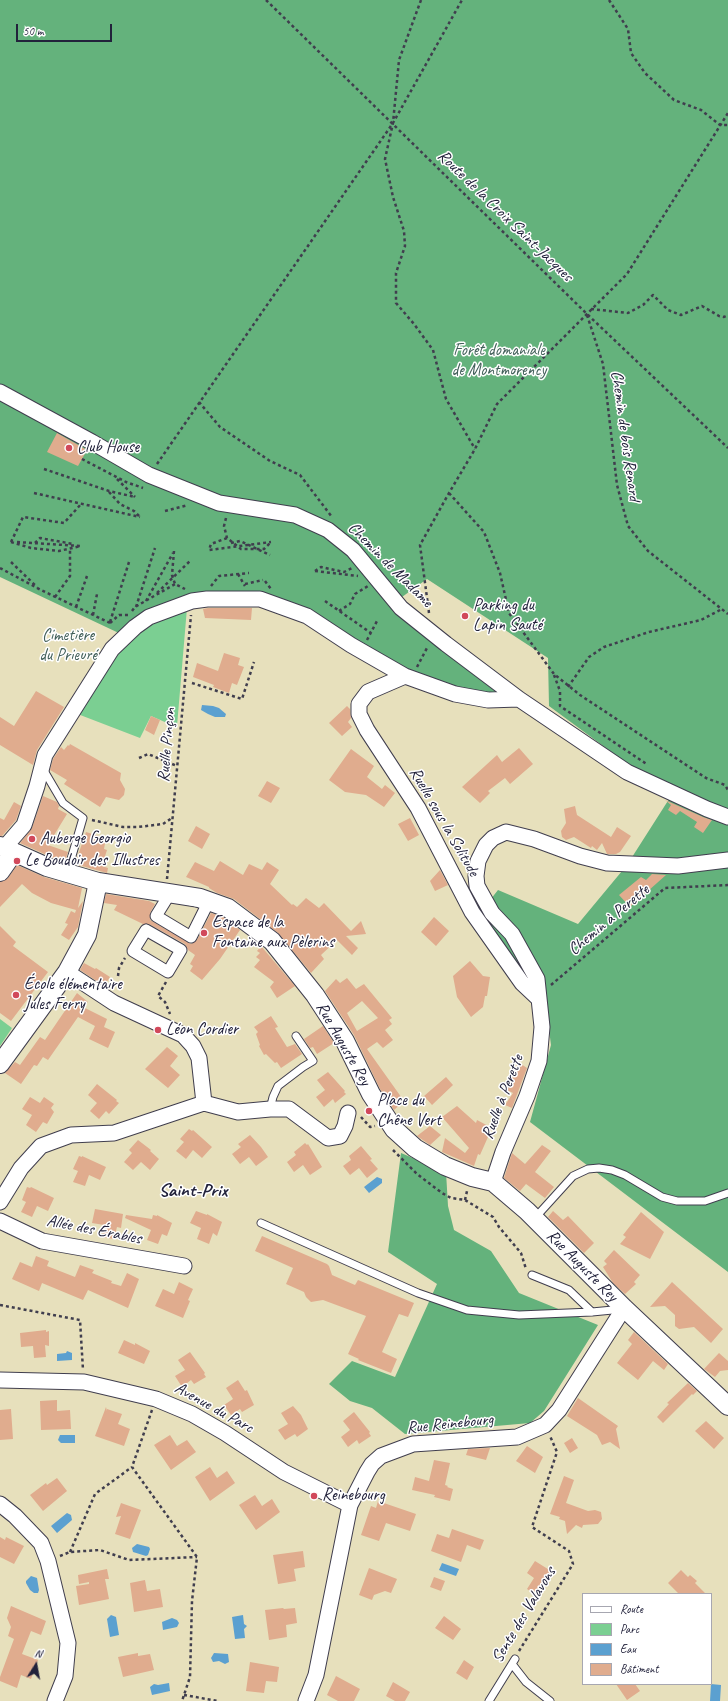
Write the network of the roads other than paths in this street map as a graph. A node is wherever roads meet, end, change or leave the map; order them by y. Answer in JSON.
{"nodes":[{"id":1,"x":0,"y":392,"type":"edge"},
{"id":2,"x":408,"y":677,"type":"junction"},
{"id":3,"x":519,"y":699,"type":"junction"},
{"id":4,"x":41,"y":767,"type":"junction"},
{"id":5,"x":728,"y":816,"type":"edge"},
{"id":6,"x":6,"y":849,"type":"edge"},
{"id":7,"x":728,"y":860,"type":"edge"},
{"id":8,"x":0,"y":872,"type":"edge"},
{"id":9,"x":67,"y":873,"type":"junction"},
{"id":10,"x":98,"y":882,"type":"junction"},
{"id":11,"x":156,"y":916,"type":"joint"},
{"id":12,"x":67,"y":972,"type":"junction"},
{"id":13,"x":538,"y":998,"type":"junction"},
{"id":14,"x":296,"y":1036,"type":"dead end"},
{"id":15,"x":0,"y":1064,"type":"edge"},
{"id":16,"x":204,"y":1103,"type":"junction"},
{"id":17,"x":270,"y":1109,"type":"junction"},
{"id":18,"x":354,"y":1115,"type":"road end"},
{"id":19,"x":493,"y":1182,"type":"junction"},
{"id":20,"x":728,"y":1194,"type":"edge"},
{"id":21,"x":0,"y":1202,"type":"edge"},
{"id":22,"x":534,"y":1219,"type":"junction"},
{"id":23,"x":0,"y":1221,"type":"edge"},
{"id":24,"x":261,"y":1223,"type":"dead end"},
{"id":25,"x":184,"y":1266,"type":"dead end"},
{"id":26,"x":532,"y":1275,"type":"road end"},
{"id":27,"x":624,"y":1308,"type":"junction"},
{"id":28,"x":592,"y":1312,"type":"junction"},
{"id":29,"x":0,"y":1380,"type":"edge"},
{"id":30,"x":728,"y":1406,"type":"edge"},
{"id":31,"x":0,"y":1504,"type":"edge"},
{"id":32,"x":350,"y":1505,"type":"junction"},
{"id":33,"x":55,"y":1701,"type":"edge"},
{"id":34,"x":306,"y":1701,"type":"edge"},
{"id":35,"x":489,"y":1701,"type":"edge"},
{"id":36,"x":550,"y":1701,"type":"edge"}],
"edges":[{"from":1,"to":3,"type":"street","name":"Chemin de Madame"},
{"from":2,"to":3,"type":"street"},
{"from":2,"to":4,"type":"street"},
{"from":2,"to":13,"type":"street","name":"Ruelle sous la Solitude"},
{"from":3,"to":5,"type":"street","name":"Chemin de Madame"},
{"from":4,"to":6,"type":"street"},
{"from":4,"to":9,"type":"lane"},
{"from":6,"to":8,"type":"street"},
{"from":6,"to":9,"type":"street","name":"Rue Auguste Rey"},
{"from":7,"to":13,"type":"street","name":"Ruelle à Perette"},
{"from":9,"to":10,"type":"street","name":"Rue Auguste Rey"},
{"from":10,"to":12,"type":"street"},
{"from":10,"to":19,"type":"street","name":"Rue Auguste Rey"},
{"from":11,"to":11,"type":"street"},
{"from":12,"to":15,"type":"street"},
{"from":12,"to":16,"type":"street"},
{"from":13,"to":19,"type":"street","name":"Ruelle à Perette"},
{"from":14,"to":17,"type":"lane"},
{"from":16,"to":17,"type":"street"},
{"from":16,"to":21,"type":"street"},
{"from":17,"to":18,"type":"street"},
{"from":19,"to":22,"type":"street","name":"Rue Auguste Rey"},
{"from":20,"to":22,"type":"lane"},
{"from":22,"to":27,"type":"street","name":"Rue Auguste Rey"},
{"from":23,"to":25,"type":"street","name":"Allée des Érables"},
{"from":24,"to":28,"type":"lane"},
{"from":26,"to":28,"type":"lane"},
{"from":27,"to":28,"type":"lane"},
{"from":27,"to":30,"type":"street","name":"Rue Auguste Rey"},
{"from":27,"to":32,"type":"street","name":"Rue Reinebourg"},
{"from":29,"to":32,"type":"street","name":"Avenue du Parc"},
{"from":31,"to":33,"type":"street"},
{"from":32,"to":34,"type":"street","name":"Rue Reinebourg"},
{"from":35,"to":36,"type":"lane","name":"Sente des Valavons"}]}
